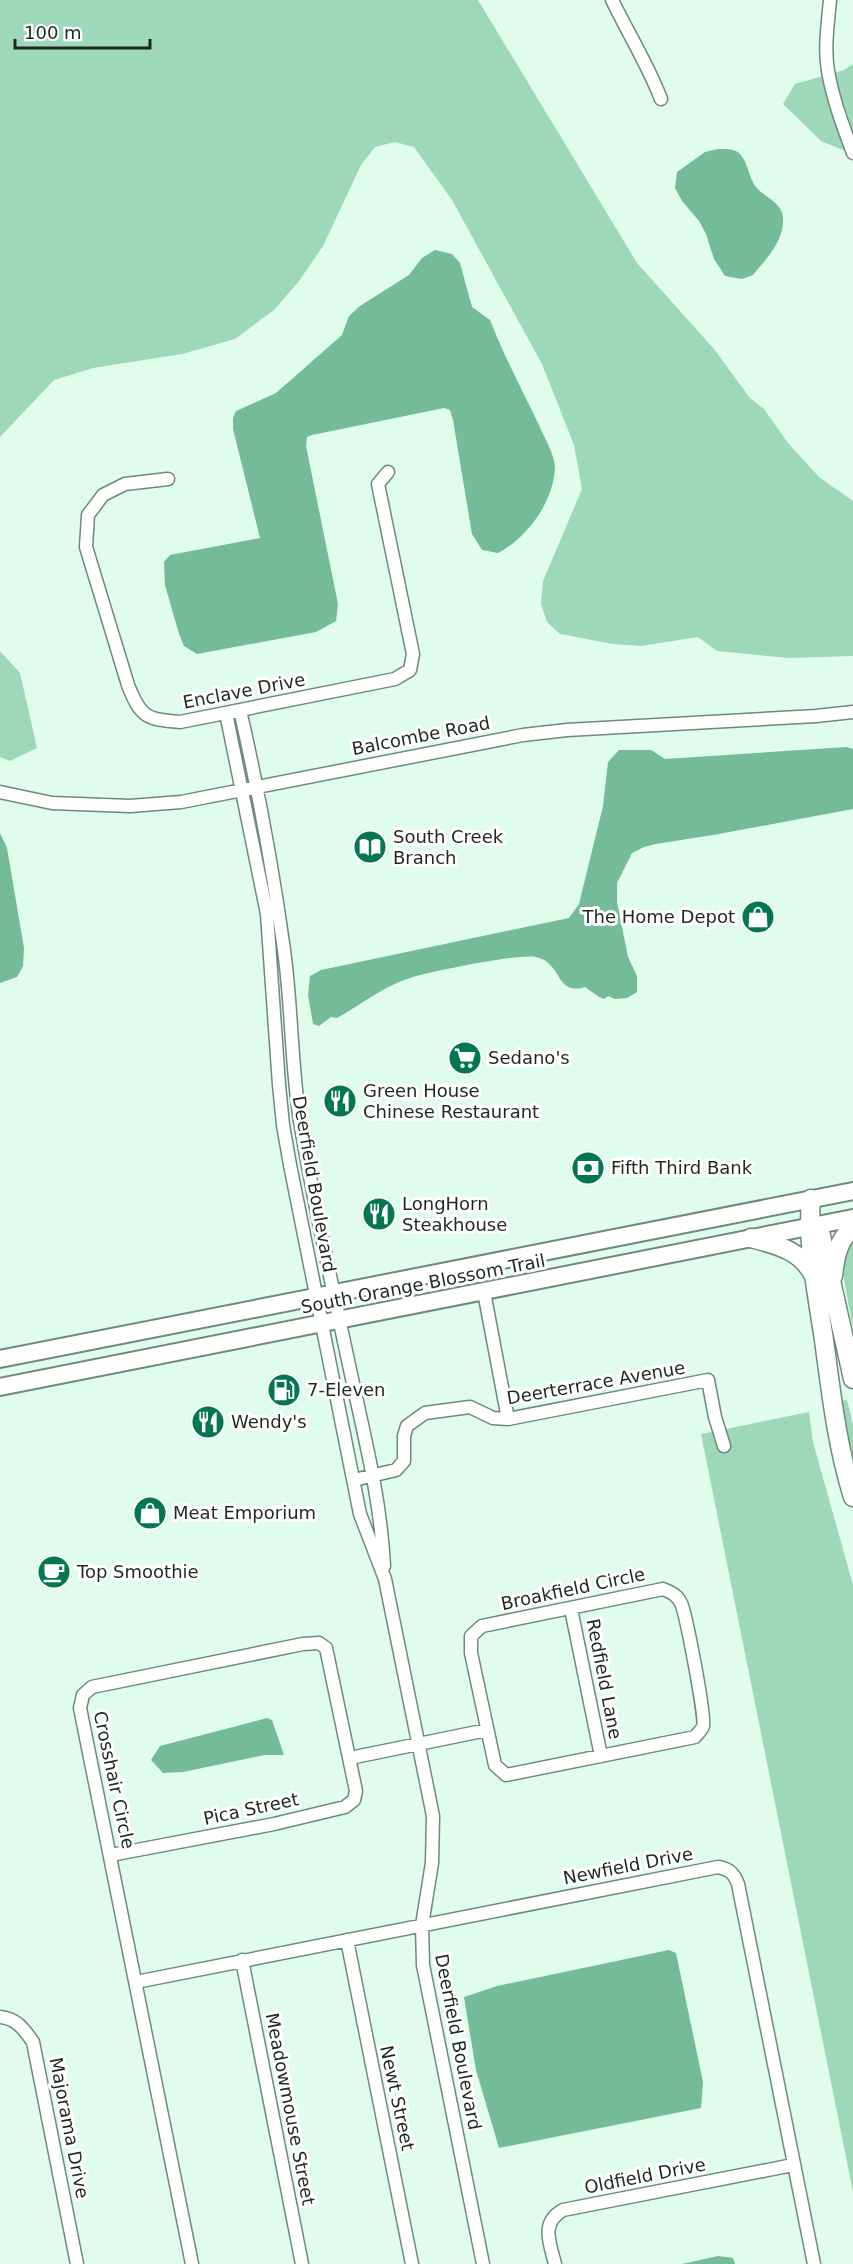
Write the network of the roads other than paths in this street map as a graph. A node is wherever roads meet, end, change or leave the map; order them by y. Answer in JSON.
{"nodes":[{"id":1,"x":612,"y":0,"type":"edge"},
{"id":2,"x":830,"y":0,"type":"edge"},
{"id":3,"x":661,"y":99,"type":"dead end"},
{"id":4,"x":853,"y":153,"type":"edge"},
{"id":5,"x":388,"y":472,"type":"dead end"},
{"id":6,"x":168,"y":479,"type":"dead end"},
{"id":7,"x":240,"y":710,"type":"junction"},
{"id":8,"x":853,"y":712,"type":"edge"},
{"id":9,"x":226,"y":713,"type":"junction"},
{"id":10,"x":257,"y":787,"type":"junction"},
{"id":11,"x":241,"y":790,"type":"junction"},
{"id":12,"x":0,"y":792,"type":"edge"},
{"id":13,"x":300,"y":1122,"type":"junction"},
{"id":14,"x":283,"y":1125,"type":"junction"},
{"id":15,"x":853,"y":1191,"type":"edge"},
{"id":16,"x":811,"y":1199,"type":"junction"},
{"id":17,"x":853,"y":1218,"type":"edge"},
{"id":18,"x":813,"y":1226,"type":"junction"},
{"id":19,"x":853,"y":1227,"type":"edge"},
{"id":20,"x":751,"y":1238,"type":"junction"},
{"id":21,"x":566,"y":1247,"type":"junction"},
{"id":22,"x":814,"y":1277,"type":"junction"},
{"id":23,"x":534,"y":1282,"type":"junction"},
{"id":24,"x":832,"y":1286,"type":"junction"},
{"id":25,"x":484,"y":1292,"type":"junction"},
{"id":26,"x":334,"y":1293,"type":"junction"},
{"id":27,"x":316,"y":1297,"type":"junction"},
{"id":28,"x":340,"y":1320,"type":"junction"},
{"id":29,"x":323,"y":1323,"type":"junction"},
{"id":30,"x":0,"y":1359,"type":"edge"},
{"id":31,"x":853,"y":1379,"type":"edge"},
{"id":32,"x":0,"y":1387,"type":"edge"},
{"id":33,"x":508,"y":1419,"type":"junction"},
{"id":34,"x":724,"y":1446,"type":"dead end"},
{"id":35,"x":373,"y":1476,"type":"junction"},
{"id":36,"x":354,"y":1480,"type":"junction"},
{"id":37,"x":853,"y":1497,"type":"edge"},
{"id":38,"x":384,"y":1579,"type":"junction"},
{"id":39,"x":572,"y":1609,"type":"junction"},
{"id":40,"x":487,"y":1730,"type":"junction"},
{"id":41,"x":419,"y":1744,"type":"junction"},
{"id":42,"x":601,"y":1756,"type":"junction"},
{"id":43,"x":350,"y":1758,"type":"junction"},
{"id":44,"x":111,"y":1855,"type":"junction"},
{"id":45,"x":422,"y":1925,"type":"junction"},
{"id":46,"x":346,"y":1940,"type":"junction"},
{"id":47,"x":242,"y":1960,"type":"junction"},
{"id":48,"x":136,"y":1982,"type":"junction"},
{"id":49,"x":0,"y":2017,"type":"edge"},
{"id":50,"x":793,"y":2164,"type":"junction"},
{"id":51,"x":78,"y":2264,"type":"edge"},
{"id":52,"x":192,"y":2264,"type":"edge"},
{"id":53,"x":302,"y":2264,"type":"edge"},
{"id":54,"x":412,"y":2264,"type":"edge"},
{"id":55,"x":483,"y":2264,"type":"edge"},
{"id":56,"x":555,"y":2264,"type":"edge"},
{"id":57,"x":814,"y":2264,"type":"edge"}],
"edges":[{"from":1,"to":3,"type":"street"},
{"from":2,"to":4,"type":"street"},
{"from":5,"to":7,"type":"street","name":"Enclave Drive"},
{"from":6,"to":9,"type":"street","name":"Enclave Drive"},
{"from":7,"to":9,"type":"street","name":"Enclave Drive"},
{"from":7,"to":10,"type":"street","name":"Deerfield Boulevard"},
{"from":8,"to":10,"type":"street","name":"Balcombe Road"},
{"from":9,"to":11,"type":"street","name":"Deerfield Boulevard"},
{"from":10,"to":11,"type":"street","name":"Balcombe Road"},
{"from":10,"to":13,"type":"street","name":"Deerfield Boulevard"},
{"from":11,"to":12,"type":"street","name":"Balcombe Road"},
{"from":11,"to":14,"type":"street","name":"Deerfield Boulevard"},
{"from":13,"to":14,"type":"street"},
{"from":13,"to":26,"type":"street","name":"Deerfield Boulevard"},
{"from":14,"to":27,"type":"street","name":"Deerfield Boulevard"},
{"from":15,"to":16,"type":"main road","name":"South Orange Blossom Trail"},
{"from":16,"to":18,"type":"highway"},
{"from":16,"to":21,"type":"main road","name":"South Orange Blossom Trail"},
{"from":17,"to":18,"type":"main road","name":"South Orange Blossom Trail"},
{"from":18,"to":20,"type":"main road","name":"South Orange Blossom Trail"},
{"from":18,"to":22,"type":"highway"},
{"from":18,"to":24,"type":"highway"},
{"from":19,"to":24,"type":"highway"},
{"from":20,"to":22,"type":"highway"},
{"from":20,"to":23,"type":"main road","name":"South Orange Blossom Trail"},
{"from":21,"to":23,"type":"main road"},
{"from":21,"to":26,"type":"main road","name":"South Orange Blossom Trail"},
{"from":22,"to":37,"type":"highway"},
{"from":23,"to":25,"type":"main road","name":"South Orange Blossom Trail"},
{"from":24,"to":31,"type":"highway"},
{"from":25,"to":28,"type":"main road","name":"South Orange Blossom Trail"},
{"from":25,"to":33,"type":"street"},
{"from":26,"to":27,"type":"main road","name":"South Orange Blossom Trail"},
{"from":26,"to":28,"type":"street","name":"Deerfield Boulevard"},
{"from":27,"to":29,"type":"street","name":"Deerfield Boulevard"},
{"from":27,"to":30,"type":"main road","name":"South Orange Blossom Trail"},
{"from":28,"to":29,"type":"main road","name":"South Orange Blossom Trail"},
{"from":28,"to":35,"type":"street","name":"Deerfield Boulevard"},
{"from":29,"to":32,"type":"main road","name":"South Orange Blossom Trail"},
{"from":29,"to":36,"type":"street","name":"Deerfield Boulevard"},
{"from":33,"to":34,"type":"street","name":"Deerterrace Avenue"},
{"from":33,"to":35,"type":"street","name":"Deerterrace Avenue"},
{"from":35,"to":36,"type":"street","name":"Deerterrace Avenue"},
{"from":35,"to":38,"type":"street","name":"Deerfield Boulevard"},
{"from":36,"to":38,"type":"street","name":"Deerfield Boulevard"},
{"from":38,"to":41,"type":"street","name":"Deerfield Boulevard"},
{"from":39,"to":40,"type":"street","name":"Broakfield Circle"},
{"from":39,"to":42,"type":"street","name":"Redfield Lane"},
{"from":39,"to":42,"type":"street","name":"Broakfield Circle"},
{"from":40,"to":41,"type":"street"},
{"from":40,"to":42,"type":"street","name":"Broakfield Circle"},
{"from":41,"to":43,"type":"street"},
{"from":41,"to":45,"type":"street","name":"Deerfield Boulevard"},
{"from":43,"to":44,"type":"street","name":"Pica Street"},
{"from":43,"to":44,"type":"street","name":"Crosshair Circle"},
{"from":44,"to":48,"type":"street","name":"Crosshair Circle"},
{"from":45,"to":46,"type":"street","name":"Newfield Drive"},
{"from":45,"to":50,"type":"street","name":"Newfield Drive"},
{"from":45,"to":55,"type":"street","name":"Deerfield Boulevard"},
{"from":46,"to":47,"type":"street","name":"Newfield Drive"},
{"from":46,"to":54,"type":"street","name":"Newt Street"},
{"from":47,"to":48,"type":"street","name":"Newfield Drive"},
{"from":47,"to":53,"type":"street","name":"Meadowmouse Street"},
{"from":48,"to":52,"type":"street","name":"Crosshair Circle"},
{"from":49,"to":51,"type":"street","name":"Majorama Drive"},
{"from":50,"to":56,"type":"street","name":"Oldfield Drive"},
{"from":50,"to":57,"type":"street","name":"Newfield Drive"}]}
